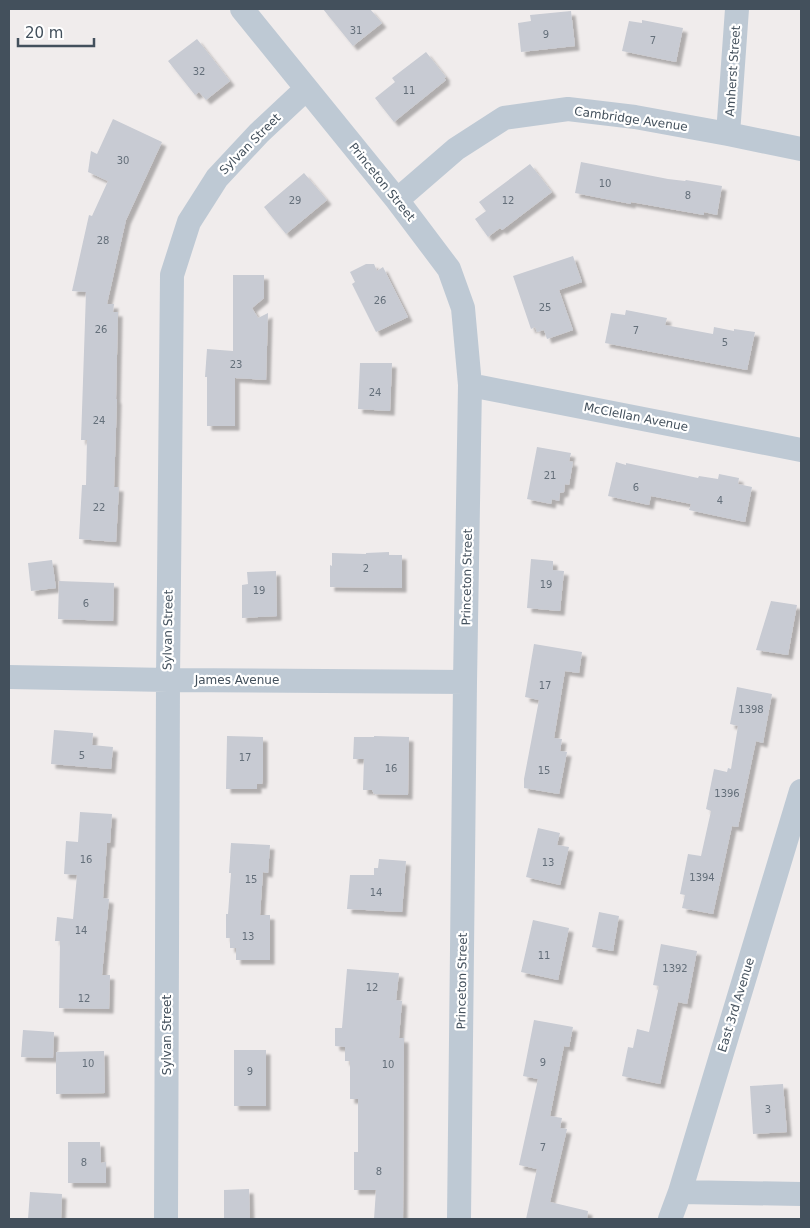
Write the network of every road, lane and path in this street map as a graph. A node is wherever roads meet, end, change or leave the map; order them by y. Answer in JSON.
{"nodes":[{"id":1,"x":242,"y":9,"type":"edge"},
{"id":2,"x":738,"y":9,"type":"edge"},
{"id":3,"x":306,"y":89,"type":"junction"},
{"id":4,"x":728,"y":134,"type":"junction"},
{"id":5,"x":801,"y":149,"type":"edge"},
{"id":6,"x":397,"y":200,"type":"junction"},
{"id":7,"x":470,"y":385,"type":"junction"},
{"id":8,"x":801,"y":450,"type":"edge"},
{"id":9,"x":9,"y":677,"type":"edge"},
{"id":10,"x":168,"y":680,"type":"junction"},
{"id":11,"x":465,"y":682,"type":"junction"},
{"id":12,"x":801,"y":791,"type":"edge"},
{"id":13,"x":680,"y":1192,"type":"junction"},
{"id":14,"x":801,"y":1194,"type":"edge"},
{"id":15,"x":166,"y":1219,"type":"edge"},
{"id":16,"x":459,"y":1219,"type":"edge"},
{"id":17,"x":670,"y":1219,"type":"edge"}],
"edges":[{"from":1,"to":3,"type":"street","name":"Princeton Street"},
{"from":2,"to":4,"type":"street","name":"Amherst Street"},
{"from":3,"to":6,"type":"street","name":"Princeton Street"},
{"from":3,"to":10,"type":"street","name":"Sylvan Street"},
{"from":4,"to":5,"type":"street","name":"Cambridge Avenue"},
{"from":4,"to":6,"type":"street","name":"Cambridge Avenue"},
{"from":6,"to":7,"type":"street","name":"Princeton Street"},
{"from":7,"to":8,"type":"street","name":"McClellan Avenue"},
{"from":7,"to":11,"type":"street","name":"Princeton Street"},
{"from":9,"to":10,"type":"street","name":"James Avenue"},
{"from":10,"to":11,"type":"street","name":"James Avenue"},
{"from":10,"to":15,"type":"street","name":"Sylvan Street"},
{"from":11,"to":16,"type":"street","name":"Princeton Street"},
{"from":12,"to":13,"type":"street","name":"East 3rd Avenue"},
{"from":13,"to":14,"type":"street"},
{"from":13,"to":17,"type":"street","name":"East 3rd Avenue"}]}
